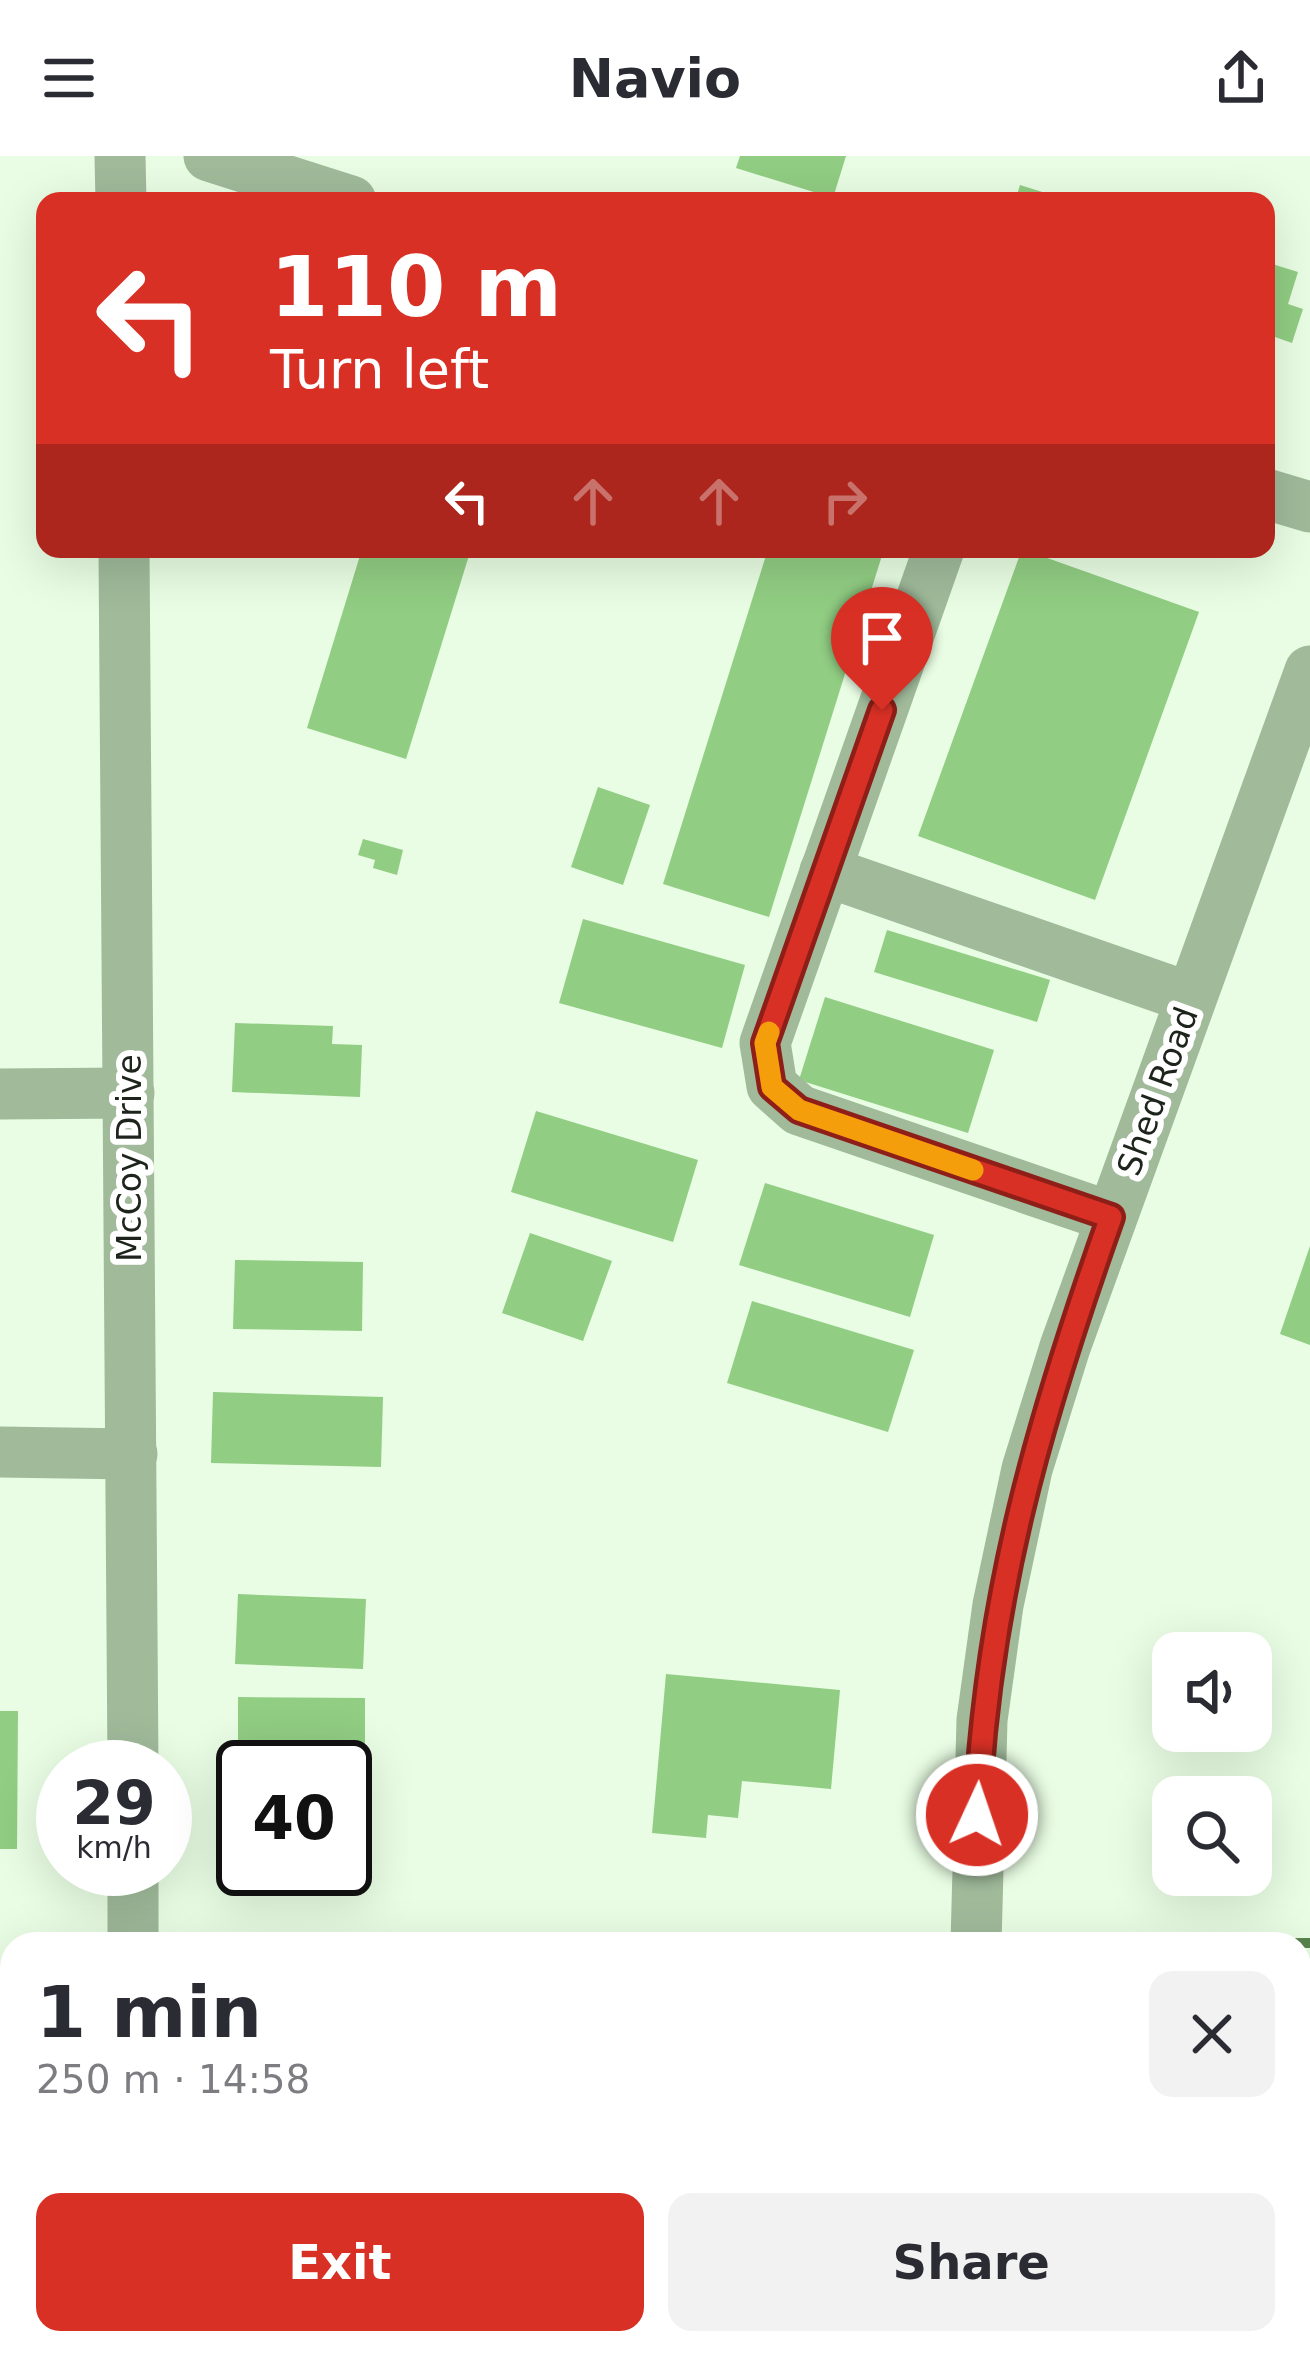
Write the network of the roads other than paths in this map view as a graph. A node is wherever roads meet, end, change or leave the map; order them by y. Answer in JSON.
{"nodes":[{"id":1,"x":120,"y":156,"type":"edge"},
{"id":2,"x":209,"y":156,"type":"edge"},
{"id":3,"x":121,"y":192,"type":"edge"},
{"id":4,"x":323,"y":192,"type":"edge"},
{"id":5,"x":1275,"y":497,"type":"edge"},
{"id":6,"x":1310,"y":507,"type":"edge"},
{"id":7,"x":124,"y":558,"type":"edge"},
{"id":8,"x":935,"y":558,"type":"edge"},
{"id":9,"x":1310,"y":671,"type":"edge"},
{"id":10,"x":825,"y":871,"type":"junction"},
{"id":11,"x":1191,"y":998,"type":"junction"},
{"id":12,"x":0,"y":1094,"type":"edge"},
{"id":13,"x":129,"y":1094,"type":"junction"},
{"id":14,"x":1111,"y":1217,"type":"junction"},
{"id":15,"x":0,"y":1452,"type":"edge"},
{"id":16,"x":132,"y":1454,"type":"junction"},
{"id":17,"x":133,"y":1740,"type":"edge"},
{"id":18,"x":133,"y":1896,"type":"edge"},
{"id":19,"x":134,"y":1932,"type":"edge"},
{"id":20,"x":976,"y":1932,"type":"edge"}],
"edges":[{"from":1,"to":3,"type":"street"},
{"from":2,"to":4,"type":"street"},
{"from":5,"to":6,"type":"street"},
{"from":7,"to":13,"type":"street","name":"McCoy Drive"},
{"from":8,"to":10,"type":"street"},
{"from":9,"to":11,"type":"street","name":"Shed Road"},
{"from":10,"to":11,"type":"street"},
{"from":10,"to":14,"type":"street"},
{"from":11,"to":14,"type":"street","name":"Shed Road"},
{"from":12,"to":13,"type":"street"},
{"from":13,"to":16,"type":"street","name":"McCoy Drive"},
{"from":14,"to":20,"type":"street","name":"Shed Road"},
{"from":15,"to":16,"type":"street"},
{"from":16,"to":17,"type":"street","name":"McCoy Drive"},
{"from":18,"to":19,"type":"street"}]}
